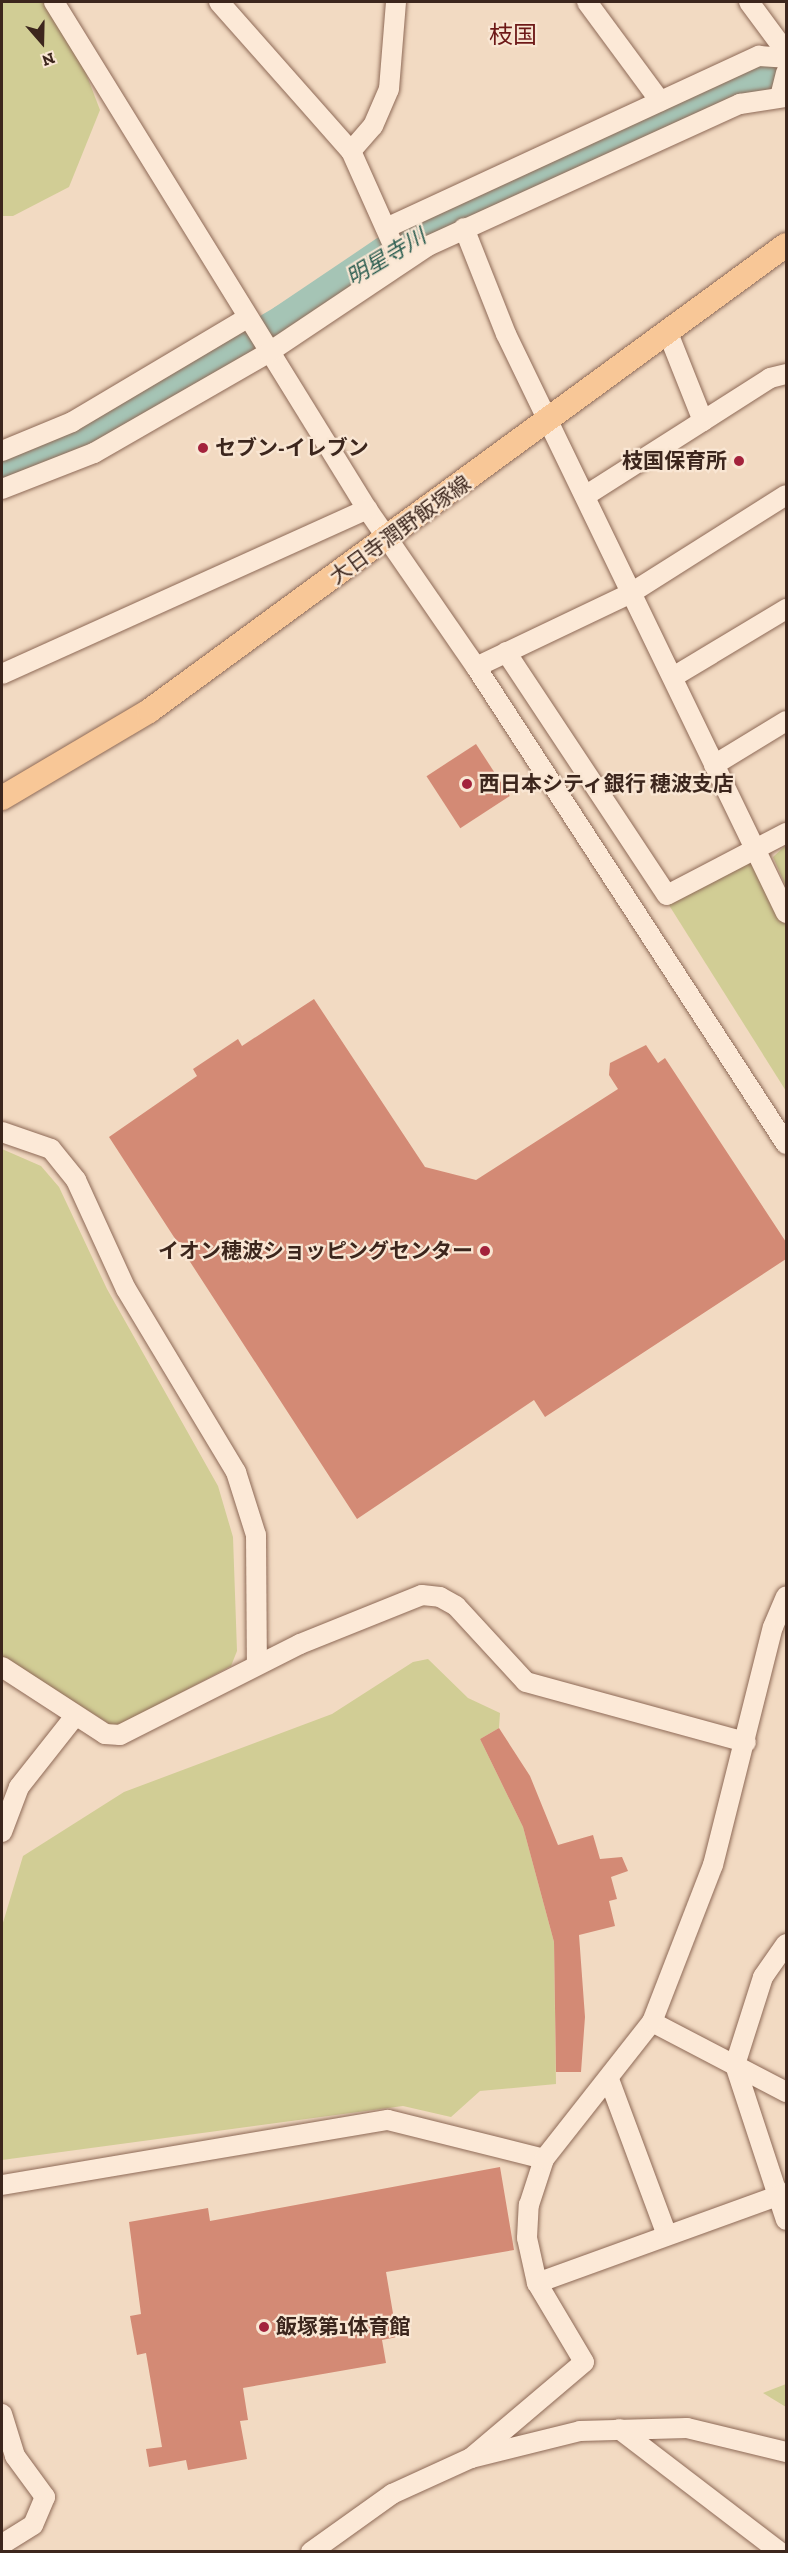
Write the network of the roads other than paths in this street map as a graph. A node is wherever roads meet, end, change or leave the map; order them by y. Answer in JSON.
{"nodes":[{"id":1,"x":54,"y":2,"type":"edge"},
{"id":2,"x":219,"y":2,"type":"edge"},
{"id":3,"x":396,"y":2,"type":"edge"},
{"id":4,"x":587,"y":2,"type":"edge"},
{"id":5,"x":749,"y":2,"type":"edge"},
{"id":6,"x":786,"y":52,"type":"edge"},
{"id":7,"x":786,"y":58,"type":"edge"},
{"id":8,"x":786,"y":73,"type":"edge"},
{"id":9,"x":783,"y":97,"type":"edge"},
{"id":10,"x":660,"y":101,"type":"junction"},
{"id":11,"x":351,"y":151,"type":"junction"},
{"id":12,"x":464,"y":228,"type":"junction"},
{"id":13,"x":786,"y":244,"type":"edge"},
{"id":14,"x":393,"y":245,"type":"junction"},
{"id":15,"x":668,"y":333,"type":"junction"},
{"id":16,"x":258,"y":336,"type":"junction"},
{"id":17,"x":786,"y":374,"type":"edge"},
{"id":18,"x":703,"y":421,"type":"junction"},
{"id":19,"x":549,"y":422,"type":"junction"},
{"id":20,"x":2,"y":451,"type":"edge"},
{"id":21,"x":2,"y":489,"type":"edge"},
{"id":22,"x":585,"y":495,"type":"junction"},
{"id":23,"x":786,"y":495,"type":"edge"},
{"id":24,"x":367,"y":509,"type":"junction"},
{"id":25,"x":388,"y":538,"type":"junction"},
{"id":26,"x":631,"y":593,"type":"junction"},
{"id":27,"x":786,"y":609,"type":"edge"},
{"id":28,"x":506,"y":652,"type":"junction"},
{"id":29,"x":476,"y":667,"type":"junction"},
{"id":30,"x":2,"y":674,"type":"edge"},
{"id":31,"x":673,"y":677,"type":"junction"},
{"id":32,"x":786,"y":721,"type":"edge"},
{"id":33,"x":714,"y":765,"type":"junction"},
{"id":34,"x":2,"y":798,"type":"edge"},
{"id":35,"x":786,"y":833,"type":"edge"},
{"id":36,"x":755,"y":849,"type":"junction"},
{"id":37,"x":786,"y":913,"type":"edge"},
{"id":38,"x":2,"y":1132,"type":"edge"},
{"id":39,"x":786,"y":1144,"type":"edge"},
{"id":40,"x":786,"y":1597,"type":"edge"},
{"id":41,"x":257,"y":1663,"type":"junction"},
{"id":42,"x":2,"y":1667,"type":"edge"},
{"id":43,"x":75,"y":1716,"type":"junction"},
{"id":44,"x":746,"y":1742,"type":"junction"},
{"id":45,"x":2,"y":1832,"type":"edge"},
{"id":46,"x":786,"y":1944,"type":"edge"},
{"id":47,"x":652,"y":2022,"type":"junction"},
{"id":48,"x":735,"y":2065,"type":"junction"},
{"id":49,"x":610,"y":2082,"type":"junction"},
{"id":50,"x":786,"y":2092,"type":"edge"},
{"id":51,"x":544,"y":2159,"type":"junction"},
{"id":52,"x":2,"y":2185,"type":"edge"},
{"id":53,"x":782,"y":2194,"type":"edge"},
{"id":54,"x":786,"y":2220,"type":"edge"},
{"id":55,"x":667,"y":2235,"type":"junction"},
{"id":56,"x":537,"y":2283,"type":"junction"},
{"id":57,"x":2,"y":2414,"type":"edge"},
{"id":58,"x":619,"y":2429,"type":"junction"},
{"id":59,"x":786,"y":2452,"type":"edge"},
{"id":60,"x":471,"y":2458,"type":"junction"},
{"id":61,"x":2,"y":2544,"type":"edge"},
{"id":62,"x":311,"y":2552,"type":"edge"},
{"id":63,"x":780,"y":2552,"type":"edge"}],
"edges":[{"from":1,"to":16,"type":"street"},
{"from":2,"to":11,"type":"street"},
{"from":3,"to":11,"type":"street"},
{"from":4,"to":10,"type":"street"},
{"from":5,"to":6,"type":"street"},
{"from":7,"to":10,"type":"street"},
{"from":8,"to":9,"type":"street"},
{"from":9,"to":12,"type":"street"},
{"from":10,"to":14,"type":"street"},
{"from":11,"to":14,"type":"street"},
{"from":12,"to":14,"type":"street"},
{"from":12,"to":19,"type":"street"},
{"from":13,"to":15,"type":"main road","name":"大日寺潤野飯塚線"},
{"from":14,"to":16,"type":"street"},
{"from":15,"to":18,"type":"street"},
{"from":15,"to":19,"type":"main road","name":"大日寺潤野飯塚線"},
{"from":16,"to":20,"type":"street"},
{"from":16,"to":21,"type":"street"},
{"from":16,"to":24,"type":"street"},
{"from":17,"to":18,"type":"street"},
{"from":18,"to":22,"type":"street"},
{"from":19,"to":22,"type":"street"},
{"from":19,"to":25,"type":"main road","name":"大日寺潤野飯塚線"},
{"from":22,"to":26,"type":"street"},
{"from":23,"to":26,"type":"street"},
{"from":24,"to":25,"type":"street"},
{"from":24,"to":30,"type":"street"},
{"from":25,"to":29,"type":"street"},
{"from":25,"to":34,"type":"main road","name":"大日寺潤野飯塚線"},
{"from":26,"to":28,"type":"street"},
{"from":26,"to":31,"type":"street"},
{"from":27,"to":31,"type":"street"},
{"from":28,"to":29,"type":"street"},
{"from":28,"to":36,"type":"street"},
{"from":29,"to":39,"type":"street"},
{"from":31,"to":33,"type":"street"},
{"from":32,"to":33,"type":"street"},
{"from":33,"to":36,"type":"street"},
{"from":35,"to":36,"type":"street"},
{"from":36,"to":37,"type":"street"},
{"from":38,"to":41,"type":"street"},
{"from":40,"to":44,"type":"street"},
{"from":41,"to":43,"type":"street"},
{"from":41,"to":44,"type":"street"},
{"from":42,"to":43,"type":"street"},
{"from":43,"to":45,"type":"street"},
{"from":44,"to":47,"type":"street"},
{"from":46,"to":48,"type":"street"},
{"from":47,"to":48,"type":"street"},
{"from":47,"to":49,"type":"street"},
{"from":48,"to":50,"type":"street"},
{"from":48,"to":53,"type":"street"},
{"from":49,"to":51,"type":"street"},
{"from":49,"to":55,"type":"street"},
{"from":51,"to":52,"type":"street"},
{"from":51,"to":56,"type":"street"},
{"from":53,"to":54,"type":"street"},
{"from":53,"to":55,"type":"street"},
{"from":55,"to":56,"type":"street"},
{"from":56,"to":60,"type":"street"},
{"from":57,"to":61,"type":"street"},
{"from":58,"to":59,"type":"street"},
{"from":58,"to":60,"type":"street"},
{"from":58,"to":63,"type":"street"},
{"from":60,"to":62,"type":"street"}]}
